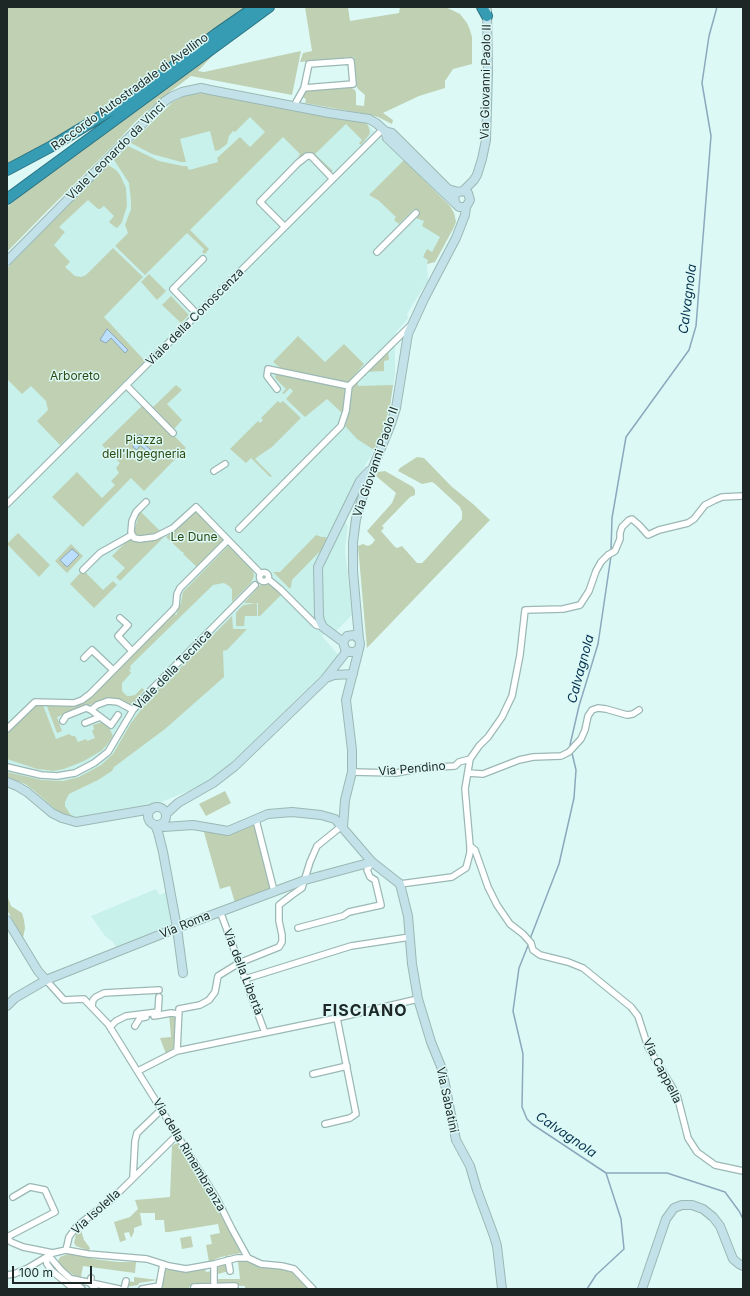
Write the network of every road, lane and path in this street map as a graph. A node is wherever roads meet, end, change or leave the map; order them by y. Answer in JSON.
{"nodes":[{"id":1,"x":255,"y":7,"type":"edge"},
{"id":2,"x":269,"y":7,"type":"edge"},
{"id":3,"x":485,"y":10,"type":"edge"},
{"id":4,"x":304,"y":88,"type":"junction"},
{"id":5,"x":294,"y":106,"type":"junction"},
{"id":6,"x":384,"y":130,"type":"junction"},
{"id":7,"x":49,"y":168,"type":"junction"},
{"id":8,"x":7,"y":170,"type":"edge"},
{"id":9,"x":333,"y":179,"type":"junction"},
{"id":10,"x":474,"y":180,"type":"junction"},
{"id":11,"x":460,"y":191,"type":"junction"},
{"id":12,"x":470,"y":198,"type":"junction"},
{"id":13,"x":7,"y":199,"type":"edge"},
{"id":14,"x":7,"y":204,"type":"edge"},
{"id":15,"x":456,"y":204,"type":"junction"},
{"id":16,"x":466,"y":207,"type":"junction"},
{"id":17,"x":416,"y":213,"type":"dead end"},
{"id":18,"x":461,"y":224,"type":"junction"},
{"id":19,"x":285,"y":227,"type":"junction"},
{"id":20,"x":377,"y":252,"type":"dead end"},
{"id":21,"x":203,"y":259,"type":"dead end"},
{"id":22,"x":7,"y":261,"type":"edge"},
{"id":23,"x":197,"y":314,"type":"junction"},
{"id":24,"x":412,"y":324,"type":"junction"},
{"id":25,"x":126,"y":386,"type":"junction"},
{"id":26,"x":349,"y":386,"type":"junction"},
{"id":27,"x":277,"y":388,"type":"dead end"},
{"id":28,"x":173,"y":433,"type":"dead end"},
{"id":29,"x":225,"y":464,"type":"dead end"},
{"id":30,"x":374,"y":464,"type":"junction"},
{"id":31,"x":214,"y":471,"type":"dead end"},
{"id":32,"x":743,"y":496,"type":"edge"},
{"id":33,"x":146,"y":502,"type":"dead end"},
{"id":34,"x":7,"y":504,"type":"edge"},
{"id":35,"x":238,"y":529,"type":"dead end"},
{"id":36,"x":132,"y":535,"type":"junction"},
{"id":37,"x":228,"y":540,"type":"junction"},
{"id":38,"x":83,"y":570,"type":"dead end"},
{"id":39,"x":263,"y":578,"type":"junction"},
{"id":40,"x":357,"y":616,"type":"junction"},
{"id":41,"x":120,"y":618,"type":"dead end"},
{"id":42,"x":323,"y":627,"type":"junction"},
{"id":43,"x":349,"y":635,"type":"junction"},
{"id":44,"x":359,"y":639,"type":"junction"},
{"id":45,"x":343,"y":642,"type":"junction"},
{"id":46,"x":359,"y":649,"type":"junction"},
{"id":47,"x":132,"y":651,"type":"junction"},
{"id":48,"x":347,"y":651,"type":"junction"},
{"id":49,"x":84,"y":658,"type":"dead end"},
{"id":50,"x":113,"y":670,"type":"junction"},
{"id":51,"x":353,"y":674,"type":"junction"},
{"id":52,"x":324,"y":680,"type":"junction"},
{"id":53,"x":91,"y":710,"type":"junction"},
{"id":54,"x":133,"y":710,"type":"junction"},
{"id":55,"x":639,"y":710,"type":"dead end"},
{"id":56,"x":118,"y":715,"type":"dead end"},
{"id":57,"x":100,"y":717,"type":"junction"},
{"id":58,"x":63,"y":721,"type":"dead end"},
{"id":59,"x":85,"y":723,"type":"dead end"},
{"id":60,"x":7,"y":730,"type":"edge"},
{"id":61,"x":470,"y":759,"type":"junction"},
{"id":62,"x":8,"y":767,"type":"edge"},
{"id":63,"x":352,"y":772,"type":"junction"},
{"id":64,"x":468,"y":773,"type":"junction"},
{"id":65,"x":7,"y":782,"type":"edge"},
{"id":66,"x":190,"y":797,"type":"junction"},
{"id":67,"x":155,"y":808,"type":"junction"},
{"id":68,"x":129,"y":814,"type":"junction"},
{"id":69,"x":166,"y":816,"type":"junction"},
{"id":70,"x":256,"y":820,"type":"junction"},
{"id":71,"x":154,"y":825,"type":"junction"},
{"id":72,"x":179,"y":826,"type":"junction"},
{"id":73,"x":343,"y":827,"type":"junction"},
{"id":74,"x":470,"y":846,"type":"junction"},
{"id":75,"x":370,"y":860,"type":"junction"},
{"id":76,"x":306,"y":880,"type":"junction"},
{"id":77,"x":400,"y":884,"type":"junction"},
{"id":78,"x":274,"y":891,"type":"junction"},
{"id":79,"x":220,"y":911,"type":"junction"},
{"id":80,"x":8,"y":925,"type":"edge"},
{"id":81,"x":177,"y":928,"type":"junction"},
{"id":82,"x":298,"y":928,"type":"dead end"},
{"id":83,"x":410,"y":937,"type":"junction"},
{"id":84,"x":239,"y":963,"type":"junction"},
{"id":85,"x":183,"y":973,"type":"dead end"},
{"id":86,"x":245,"y":979,"type":"junction"},
{"id":87,"x":46,"y":980,"type":"junction"},
{"id":88,"x":159,"y":990,"type":"dead end"},
{"id":89,"x":159,"y":997,"type":"dead end"},
{"id":90,"x":418,"y":999,"type":"junction"},
{"id":91,"x":7,"y":1006,"type":"edge"},
{"id":92,"x":92,"y":1006,"type":"junction"},
{"id":93,"x":178,"y":1014,"type":"junction"},
{"id":94,"x":337,"y":1018,"type":"junction"},
{"id":95,"x":135,"y":1026,"type":"dead end"},
{"id":96,"x":110,"y":1027,"type":"junction"},
{"id":97,"x":265,"y":1033,"type":"junction"},
{"id":98,"x":177,"y":1051,"type":"junction"},
{"id":99,"x":347,"y":1066,"type":"junction"},
{"id":100,"x":138,"y":1071,"type":"junction"},
{"id":101,"x":313,"y":1074,"type":"dead end"},
{"id":102,"x":161,"y":1110,"type":"junction"},
{"id":103,"x":325,"y":1124,"type":"dead end"},
{"id":104,"x":177,"y":1135,"type":"junction"},
{"id":105,"x":743,"y":1171,"type":"edge"},
{"id":106,"x":133,"y":1178,"type":"junction"},
{"id":107,"x":13,"y":1197,"type":"dead end"},
{"id":108,"x":7,"y":1238,"type":"edge"},
{"id":109,"x":66,"y":1250,"type":"junction"},
{"id":110,"x":48,"y":1257,"type":"junction"},
{"id":111,"x":248,"y":1258,"type":"junction"},
{"id":112,"x":228,"y":1260,"type":"junction"},
{"id":113,"x":163,"y":1264,"type":"junction"},
{"id":114,"x":214,"y":1264,"type":"junction"},
{"id":115,"x":743,"y":1266,"type":"edge"},
{"id":116,"x":230,"y":1271,"type":"dead end"},
{"id":117,"x":7,"y":1275,"type":"edge"},
{"id":118,"x":73,"y":1279,"type":"junction"},
{"id":119,"x":90,"y":1280,"type":"junction"},
{"id":120,"x":109,"y":1280,"type":"dead end"},
{"id":121,"x":126,"y":1281,"type":"dead end"},
{"id":122,"x":107,"y":1286,"type":"junction"},
{"id":123,"x":214,"y":1286,"type":"junction"},
{"id":124,"x":235,"y":1286,"type":"dead end"},
{"id":125,"x":74,"y":1289,"type":"edge"},
{"id":126,"x":82,"y":1289,"type":"edge"},
{"id":127,"x":95,"y":1289,"type":"edge"},
{"id":128,"x":119,"y":1289,"type":"edge"},
{"id":129,"x":124,"y":1289,"type":"edge"},
{"id":130,"x":142,"y":1289,"type":"edge"},
{"id":131,"x":194,"y":1289,"type":"edge"},
{"id":132,"x":313,"y":1289,"type":"edge"},
{"id":133,"x":502,"y":1289,"type":"edge"},
{"id":134,"x":642,"y":1289,"type":"edge"}],
"edges":[{"from":1,"to":8,"type":"highway"},
{"from":2,"to":7,"type":"highway","name":"Raccordo Autostradale di Avellino"},
{"from":3,"to":10,"type":"street","name":"Via Giovanni Paolo II"},
{"from":4,"to":4,"type":"street"},
{"from":4,"to":5,"type":"street"},
{"from":5,"to":6,"type":"street","name":"Viale Leonardo da Vinci"},
{"from":5,"to":22,"type":"street","name":"Viale Leonardo da Vinci"},
{"from":6,"to":9,"type":"street","name":"Viale della Conoscenza"},
{"from":6,"to":11,"type":"street"},
{"from":6,"to":15,"type":"street"},
{"from":7,"to":13,"type":"highway","name":"Raccordo Autostradale di Avellino"},
{"from":7,"to":14,"type":"highway"},
{"from":9,"to":19,"type":"street","name":"Viale della Conoscenza"},
{"from":9,"to":19,"type":"street"},
{"from":10,"to":11,"type":"street","name":"Via Giovanni Paolo II"},
{"from":10,"to":12,"type":"street","name":"Via Giovanni Paolo II"},
{"from":11,"to":12,"type":"street"},
{"from":11,"to":15,"type":"street"},
{"from":12,"to":16,"type":"street"},
{"from":15,"to":16,"type":"street"},
{"from":15,"to":18,"type":"street"},
{"from":16,"to":18,"type":"street","name":"Via Giovanni Paolo II"},
{"from":17,"to":20,"type":"street"},
{"from":18,"to":24,"type":"street","name":"Via Giovanni Paolo II"},
{"from":19,"to":23,"type":"street","name":"Viale della Conoscenza"},
{"from":21,"to":23,"type":"street"},
{"from":23,"to":25,"type":"street","name":"Viale della Conoscenza"},
{"from":24,"to":26,"type":"street"},
{"from":24,"to":30,"type":"street","name":"Via Giovanni Paolo II"},
{"from":25,"to":28,"type":"street"},
{"from":25,"to":34,"type":"street","name":"Viale della Conoscenza"},
{"from":26,"to":27,"type":"street"},
{"from":26,"to":35,"type":"street"},
{"from":29,"to":31,"type":"street"},
{"from":30,"to":40,"type":"street","name":"Via Giovanni Paolo II"},
{"from":30,"to":42,"type":"street"},
{"from":32,"to":61,"type":"street"},
{"from":33,"to":36,"type":"street"},
{"from":36,"to":37,"type":"street"},
{"from":36,"to":38,"type":"street"},
{"from":37,"to":39,"type":"street"},
{"from":37,"to":47,"type":"street"},
{"from":39,"to":42,"type":"street"},
{"from":39,"to":54,"type":"street","name":"Viale della Tecnica"},
{"from":40,"to":43,"type":"street","name":"Via Giovanni Paolo II"},
{"from":40,"to":44,"type":"street","name":"Via Giovanni Paolo II"},
{"from":41,"to":47,"type":"street"},
{"from":42,"to":45,"type":"street"},
{"from":43,"to":44,"type":"street"},
{"from":43,"to":45,"type":"street"},
{"from":44,"to":46,"type":"street"},
{"from":45,"to":48,"type":"street"},
{"from":46,"to":48,"type":"street"},
{"from":46,"to":51,"type":"street"},
{"from":47,"to":50,"type":"street"},
{"from":48,"to":52,"type":"street"},
{"from":49,"to":50,"type":"street"},
{"from":50,"to":60,"type":"street"},
{"from":51,"to":52,"type":"street"},
{"from":51,"to":63,"type":"street"},
{"from":52,"to":66,"type":"street"},
{"from":53,"to":54,"type":"street"},
{"from":53,"to":57,"type":"street"},
{"from":53,"to":58,"type":"street"},
{"from":54,"to":62,"type":"street","name":"Viale della Tecnica"},
{"from":55,"to":64,"type":"street"},
{"from":56,"to":57,"type":"street"},
{"from":57,"to":59,"type":"street"},
{"from":61,"to":63,"type":"street","name":"Via Pendino"},
{"from":61,"to":64,"type":"street"},
{"from":63,"to":73,"type":"street"},
{"from":64,"to":74,"type":"street"},
{"from":65,"to":68,"type":"street"},
{"from":66,"to":67,"type":"street"},
{"from":66,"to":69,"type":"street"},
{"from":67,"to":68,"type":"street"},
{"from":67,"to":69,"type":"street"},
{"from":67,"to":71,"type":"street"},
{"from":68,"to":71,"type":"street"},
{"from":69,"to":71,"type":"street"},
{"from":69,"to":72,"type":"street"},
{"from":70,"to":72,"type":"street"},
{"from":70,"to":73,"type":"street"},
{"from":70,"to":78,"type":"street"},
{"from":71,"to":72,"type":"street"},
{"from":71,"to":81,"type":"street"},
{"from":73,"to":75,"type":"street"},
{"from":73,"to":76,"type":"street"},
{"from":74,"to":77,"type":"street"},
{"from":74,"to":105,"type":"street","name":"Via Cappella"},
{"from":75,"to":76,"type":"street","name":"Via Roma"},
{"from":75,"to":77,"type":"street"},
{"from":75,"to":82,"type":"street"},
{"from":76,"to":78,"type":"street","name":"Via Roma"},
{"from":76,"to":84,"type":"street"},
{"from":77,"to":83,"type":"street","name":"Via Sabatini"},
{"from":78,"to":79,"type":"street","name":"Via Roma"},
{"from":79,"to":81,"type":"street","name":"Via Roma"},
{"from":79,"to":84,"type":"street","name":"Via della Libertà"},
{"from":80,"to":87,"type":"street"},
{"from":81,"to":85,"type":"street"},
{"from":81,"to":87,"type":"street","name":"Via Roma"},
{"from":83,"to":86,"type":"street"},
{"from":83,"to":90,"type":"street","name":"Via Sabatini"},
{"from":84,"to":86,"type":"street","name":"Via della Libertà"},
{"from":84,"to":93,"type":"street"},
{"from":86,"to":97,"type":"street","name":"Via della Libertà"},
{"from":87,"to":91,"type":"street","name":"Via Roma"},
{"from":87,"to":92,"type":"street"},
{"from":88,"to":92,"type":"street"},
{"from":89,"to":96,"type":"street"},
{"from":90,"to":94,"type":"street"},
{"from":90,"to":133,"type":"street","name":"Via Sabatini"},
{"from":92,"to":96,"type":"street","name":"Via della Rimembranza"},
{"from":93,"to":95,"type":"street"},
{"from":93,"to":98,"type":"street"},
{"from":94,"to":97,"type":"street"},
{"from":94,"to":99,"type":"street"},
{"from":96,"to":100,"type":"street","name":"Via della Rimembranza"},
{"from":97,"to":98,"type":"street"},
{"from":98,"to":100,"type":"street"},
{"from":99,"to":101,"type":"street"},
{"from":99,"to":103,"type":"street"},
{"from":100,"to":102,"type":"street","name":"Via della Rimembranza"},
{"from":102,"to":104,"type":"street","name":"Via della Rimembranza"},
{"from":102,"to":106,"type":"street"},
{"from":104,"to":106,"type":"street","name":"Via Isolella"},
{"from":104,"to":111,"type":"street","name":"Via della Rimembranza"},
{"from":106,"to":109,"type":"street","name":"Via Isolella"},
{"from":107,"to":108,"type":"street","name":"Via Isolella"},
{"from":108,"to":110,"type":"street","name":"Via Isolella"},
{"from":109,"to":110,"type":"street","name":"Via Isolella"},
{"from":109,"to":113,"type":"street","name":"Via Isolella"},
{"from":110,"to":117,"type":"street"},
{"from":110,"to":118,"type":"street"},
{"from":110,"to":125,"type":"street"},
{"from":111,"to":112,"type":"street","name":"Via Isolella"},
{"from":111,"to":132,"type":"street"},
{"from":112,"to":114,"type":"street","name":"Via Isolella"},
{"from":112,"to":116,"type":"street"},
{"from":113,"to":114,"type":"street","name":"Via Isolella"},
{"from":113,"to":130,"type":"street"},
{"from":114,"to":123,"type":"street"},
{"from":115,"to":134,"type":"street"},
{"from":118,"to":119,"type":"street"},
{"from":118,"to":126,"type":"street"},
{"from":119,"to":122,"type":"street"},
{"from":119,"to":127,"type":"street"},
{"from":120,"to":122,"type":"street"},
{"from":121,"to":129,"type":"street"},
{"from":122,"to":128,"type":"street"},
{"from":123,"to":124,"type":"street"},
{"from":123,"to":131,"type":"street"}]}
